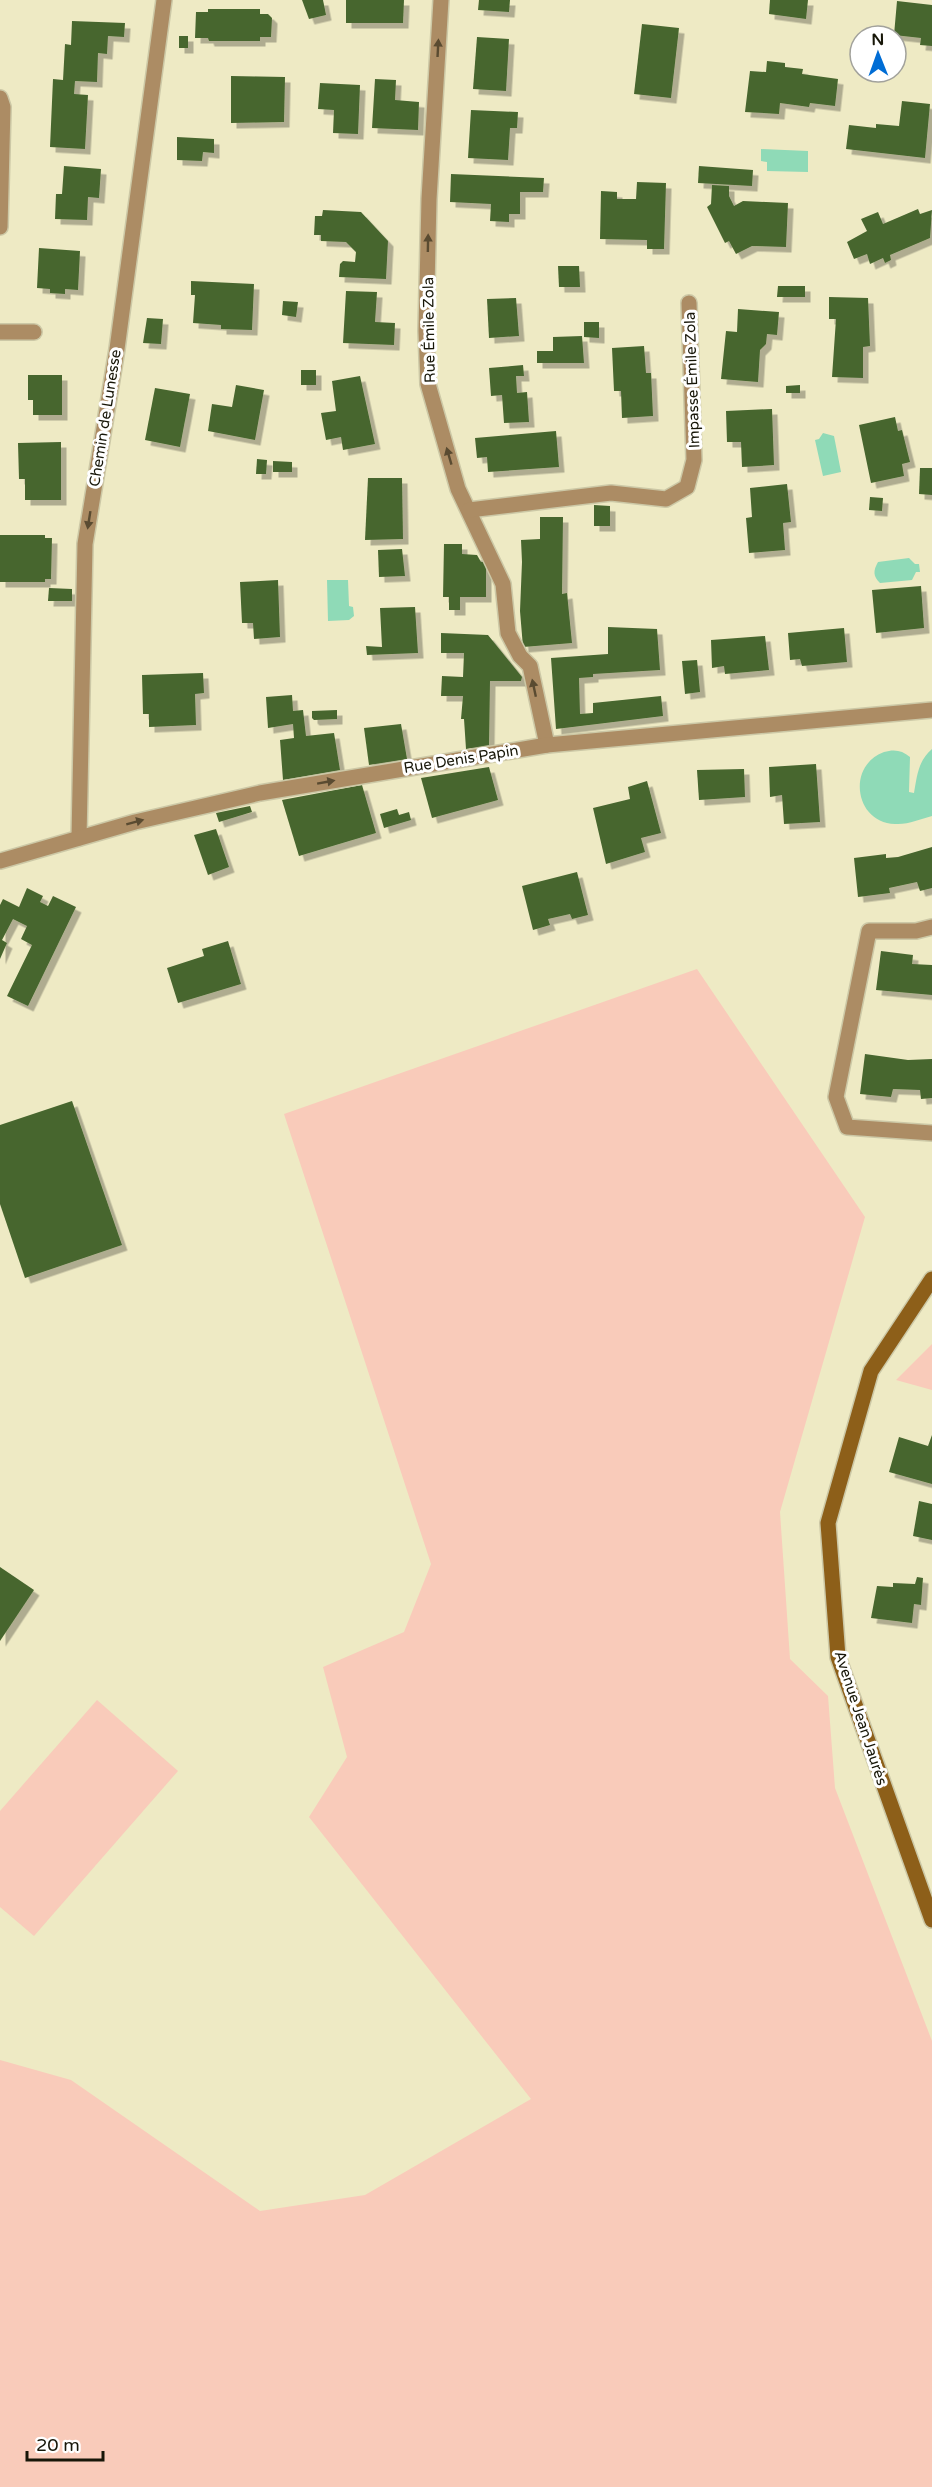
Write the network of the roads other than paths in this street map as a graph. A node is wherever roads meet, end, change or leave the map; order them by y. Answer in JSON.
{"nodes":[{"id":1,"x":164,"y":0,"type":"edge"},
{"id":2,"x":441,"y":0,"type":"edge"},
{"id":3,"x":0,"y":98,"type":"edge"},
{"id":4,"x":0,"y":227,"type":"edge"},
{"id":5,"x":689,"y":303,"type":"dead end"},
{"id":6,"x":0,"y":332,"type":"edge"},
{"id":7,"x":34,"y":332,"type":"dead end"},
{"id":8,"x":469,"y":510,"type":"junction"},
{"id":9,"x":932,"y":710,"type":"edge"},
{"id":10,"x":546,"y":745,"type":"junction"},
{"id":11,"x":79,"y":837,"type":"junction"},
{"id":12,"x":0,"y":861,"type":"edge"},
{"id":13,"x":932,"y":927,"type":"edge"},
{"id":14,"x":932,"y":1133,"type":"edge"},
{"id":15,"x":932,"y":1279,"type":"edge"},
{"id":16,"x":932,"y":1920,"type":"edge"}],
"edges":[{"from":1,"to":11,"type":"street","name":"Chemin de Lunesse","one_way":true},
{"from":8,"to":2,"type":"street","name":"Rue Émile Zola","one_way":true},
{"from":3,"to":4,"type":"street"},
{"from":5,"to":8,"type":"street","name":"Impasse Émile Zola"},
{"from":6,"to":7,"type":"street"},
{"from":10,"to":8,"type":"street","name":"Rue Émile Zola","one_way":true},
{"from":9,"to":10,"type":"street","name":"Rue Denis Papin"},
{"from":11,"to":10,"type":"street","name":"Rue Denis Papin","one_way":true},
{"from":11,"to":12,"type":"street","name":"Rue Denis Papin"},
{"from":13,"to":14,"type":"street"},
{"from":15,"to":16,"type":"main road","name":"Avenue Jean Jaurès"}]}
